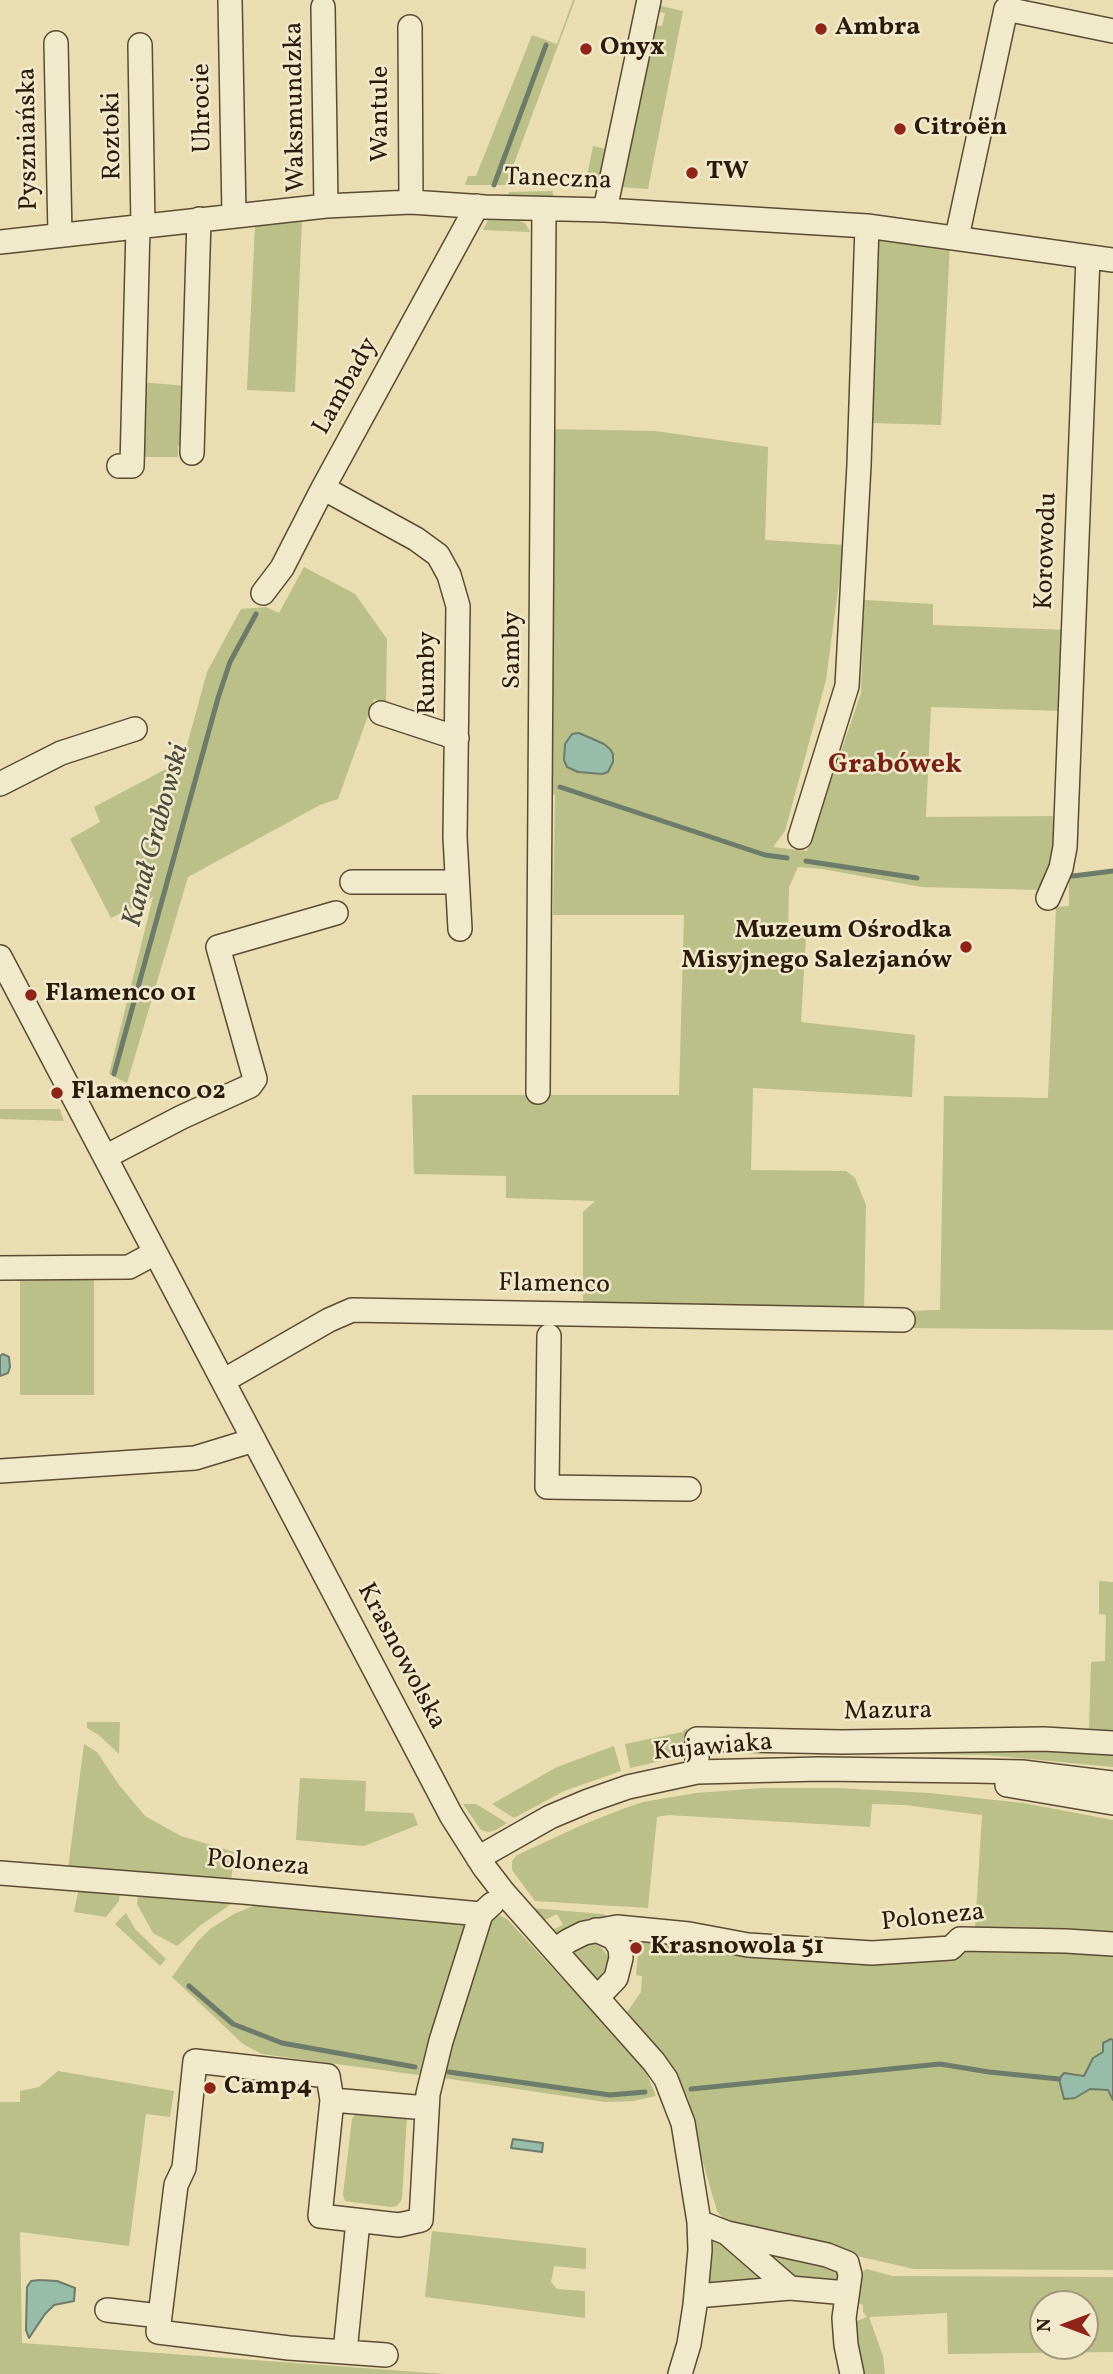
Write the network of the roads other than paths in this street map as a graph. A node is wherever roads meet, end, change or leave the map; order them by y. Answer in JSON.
{"nodes":[{"id":1,"x":230,"y":0,"type":"edge"},
{"id":2,"x":649,"y":0,"type":"edge"},
{"id":3,"x":323,"y":8,"type":"dead end"},
{"id":4,"x":410,"y":27,"type":"dead end"},
{"id":5,"x":1113,"y":31,"type":"edge"},
{"id":6,"x":56,"y":43,"type":"dead end"},
{"id":7,"x":140,"y":45,"type":"dead end"},
{"id":8,"x":411,"y":202,"type":"junction"},
{"id":9,"x":326,"y":205,"type":"junction"},
{"id":10,"x":477,"y":206,"type":"junction"},
{"id":11,"x":544,"y":208,"type":"junction"},
{"id":12,"x":605,"y":210,"type":"junction"},
{"id":13,"x":234,"y":215,"type":"junction"},
{"id":14,"x":200,"y":219,"type":"junction"},
{"id":15,"x":867,"y":226,"type":"junction"},
{"id":16,"x":141,"y":227,"type":"junction"},
{"id":17,"x":60,"y":235,"type":"junction"},
{"id":18,"x":957,"y":237,"type":"junction"},
{"id":19,"x":0,"y":242,"type":"edge"},
{"id":20,"x":1088,"y":257,"type":"junction"},
{"id":21,"x":1113,"y":260,"type":"edge"},
{"id":22,"x":192,"y":453,"type":"dead end"},
{"id":23,"x":119,"y":466,"type":"dead end"},
{"id":24,"x":323,"y":488,"type":"junction"},
{"id":25,"x":263,"y":593,"type":"dead end"},
{"id":26,"x":381,"y":713,"type":"dead end"},
{"id":27,"x":135,"y":729,"type":"dead end"},
{"id":28,"x":457,"y":738,"type":"junction"},
{"id":29,"x":0,"y":784,"type":"edge"},
{"id":30,"x":800,"y":836,"type":"dead end"},
{"id":31,"x":352,"y":882,"type":"dead end"},
{"id":32,"x":457,"y":882,"type":"junction"},
{"id":33,"x":1048,"y":898,"type":"dead end"},
{"id":34,"x":336,"y":913,"type":"dead end"},
{"id":35,"x":460,"y":929,"type":"dead end"},
{"id":36,"x":0,"y":957,"type":"edge"},
{"id":37,"x":10,"y":999,"type":"edge"},
{"id":38,"x":538,"y":1092,"type":"dead end"},
{"id":39,"x":105,"y":1157,"type":"junction"},
{"id":40,"x":155,"y":1253,"type":"junction"},
{"id":41,"x":0,"y":1268,"type":"edge"},
{"id":42,"x":896,"y":1323,"type":"dead end"},
{"id":43,"x":549,"y":1336,"type":"dead end"},
{"id":44,"x":223,"y":1381,"type":"junction"},
{"id":45,"x":254,"y":1440,"type":"junction"},
{"id":46,"x":0,"y":1471,"type":"edge"},
{"id":47,"x":689,"y":1489,"type":"dead end"},
{"id":48,"x":842,"y":1742,"type":"junction"},
{"id":49,"x":1113,"y":1742,"type":"edge"},
{"id":50,"x":842,"y":1770,"type":"junction"},
{"id":51,"x":886,"y":1771,"type":"junction"},
{"id":52,"x":697,"y":1772,"type":"junction"},
{"id":53,"x":1113,"y":1783,"type":"edge"},
{"id":54,"x":1113,"y":1803,"type":"edge"},
{"id":55,"x":478,"y":1858,"type":"junction"},
{"id":56,"x":0,"y":1873,"type":"edge"},
{"id":57,"x":504,"y":1894,"type":"junction"},
{"id":58,"x":481,"y":1914,"type":"junction"},
{"id":59,"x":596,"y":1930,"type":"junction"},
{"id":60,"x":1113,"y":1944,"type":"edge"},
{"id":61,"x":555,"y":1950,"type":"junction"},
{"id":62,"x":597,"y":1998,"type":"junction"},
{"id":63,"x":332,"y":2100,"type":"junction"},
{"id":64,"x":427,"y":2108,"type":"junction"},
{"id":65,"x":358,"y":2221,"type":"junction"},
{"id":66,"x":699,"y":2222,"type":"junction"},
{"id":67,"x":727,"y":2233,"type":"junction"},
{"id":68,"x":790,"y":2288,"type":"junction"},
{"id":69,"x":847,"y":2293,"type":"junction"},
{"id":70,"x":696,"y":2296,"type":"junction"},
{"id":71,"x":107,"y":2310,"type":"dead end"},
{"id":72,"x":160,"y":2316,"type":"junction"},
{"id":73,"x":345,"y":2352,"type":"junction"},
{"id":74,"x":386,"y":2355,"type":"dead end"},
{"id":75,"x":680,"y":2374,"type":"edge"},
{"id":76,"x":852,"y":2374,"type":"edge"}],
"edges":[{"from":1,"to":13,"type":"street","name":"Uhrocie"},
{"from":2,"to":12,"type":"street"},
{"from":3,"to":9,"type":"street","name":"Waksmundzka"},
{"from":4,"to":8,"type":"street","name":"Wantule"},
{"from":5,"to":18,"type":"street"},
{"from":6,"to":17,"type":"street","name":"Pyszniańska"},
{"from":7,"to":16,"type":"street","name":"Roztoki"},
{"from":8,"to":9,"type":"street","name":"Taneczna"},
{"from":8,"to":10,"type":"street","name":"Taneczna"},
{"from":9,"to":13,"type":"street","name":"Taneczna"},
{"from":10,"to":11,"type":"street","name":"Taneczna"},
{"from":10,"to":24,"type":"street","name":"Lambady"},
{"from":11,"to":12,"type":"street","name":"Taneczna"},
{"from":11,"to":38,"type":"street","name":"Samby"},
{"from":12,"to":15,"type":"street","name":"Taneczna"},
{"from":13,"to":14,"type":"street","name":"Taneczna"},
{"from":14,"to":16,"type":"street","name":"Taneczna"},
{"from":14,"to":22,"type":"street"},
{"from":15,"to":18,"type":"street","name":"Taneczna"},
{"from":15,"to":30,"type":"street"},
{"from":16,"to":17,"type":"street","name":"Taneczna"},
{"from":16,"to":23,"type":"street","name":"Roztoki"},
{"from":17,"to":19,"type":"street","name":"Taneczna"},
{"from":18,"to":20,"type":"street","name":"Taneczna"},
{"from":20,"to":21,"type":"street","name":"Taneczna"},
{"from":20,"to":33,"type":"street","name":"Korowodu"},
{"from":24,"to":25,"type":"street","name":"Lambady"},
{"from":24,"to":28,"type":"street","name":"Rumby"},
{"from":26,"to":28,"type":"street"},
{"from":27,"to":29,"type":"street"},
{"from":28,"to":32,"type":"street","name":"Rumby"},
{"from":31,"to":32,"type":"street"},
{"from":32,"to":35,"type":"street","name":"Rumby"},
{"from":34,"to":39,"type":"street"},
{"from":36,"to":37,"type":"street","name":"Krasnowolska"},
{"from":37,"to":39,"type":"street","name":"Krasnowolska"},
{"from":39,"to":40,"type":"street","name":"Krasnowolska"},
{"from":40,"to":41,"type":"street"},
{"from":40,"to":44,"type":"street","name":"Krasnowolska"},
{"from":42,"to":44,"type":"street","name":"Flamenco"},
{"from":43,"to":47,"type":"street"},
{"from":44,"to":45,"type":"street","name":"Krasnowolska"},
{"from":45,"to":46,"type":"street"},
{"from":45,"to":55,"type":"street","name":"Krasnowolska"},
{"from":48,"to":49,"type":"street","name":"Mazura"},
{"from":48,"to":50,"type":"street"},
{"from":48,"to":52,"type":"street","name":"Mazura"},
{"from":50,"to":51,"type":"street","name":"Kujawiaka"},
{"from":50,"to":52,"type":"street","name":"Kujawiaka"},
{"from":51,"to":53,"type":"street","name":"Kujawiaka"},
{"from":51,"to":54,"type":"street","name":"Kujawiaka"},
{"from":52,"to":55,"type":"street","name":"Kujawiaka"},
{"from":55,"to":57,"type":"street","name":"Krasnowolska"},
{"from":56,"to":58,"type":"street","name":"Poloneza"},
{"from":57,"to":58,"type":"street"},
{"from":57,"to":61,"type":"street","name":"Krasnowolska"},
{"from":58,"to":64,"type":"street"},
{"from":59,"to":60,"type":"street","name":"Poloneza"},
{"from":59,"to":61,"type":"street","name":"Poloneza"},
{"from":59,"to":62,"type":"street"},
{"from":61,"to":62,"type":"street","name":"Krasnowolska"},
{"from":62,"to":66,"type":"street","name":"Krasnowolska"},
{"from":63,"to":64,"type":"street"},
{"from":63,"to":65,"type":"street"},
{"from":63,"to":72,"type":"street"},
{"from":64,"to":65,"type":"street"},
{"from":65,"to":73,"type":"street"},
{"from":66,"to":67,"type":"street"},
{"from":66,"to":70,"type":"street","name":"Krasnowolska"},
{"from":67,"to":68,"type":"street"},
{"from":67,"to":69,"type":"street"},
{"from":68,"to":69,"type":"street"},
{"from":68,"to":70,"type":"street"},
{"from":69,"to":76,"type":"street"},
{"from":70,"to":75,"type":"street","name":"Krasnowolska"},
{"from":71,"to":72,"type":"street"},
{"from":72,"to":73,"type":"street"},
{"from":73,"to":74,"type":"street"}]}
